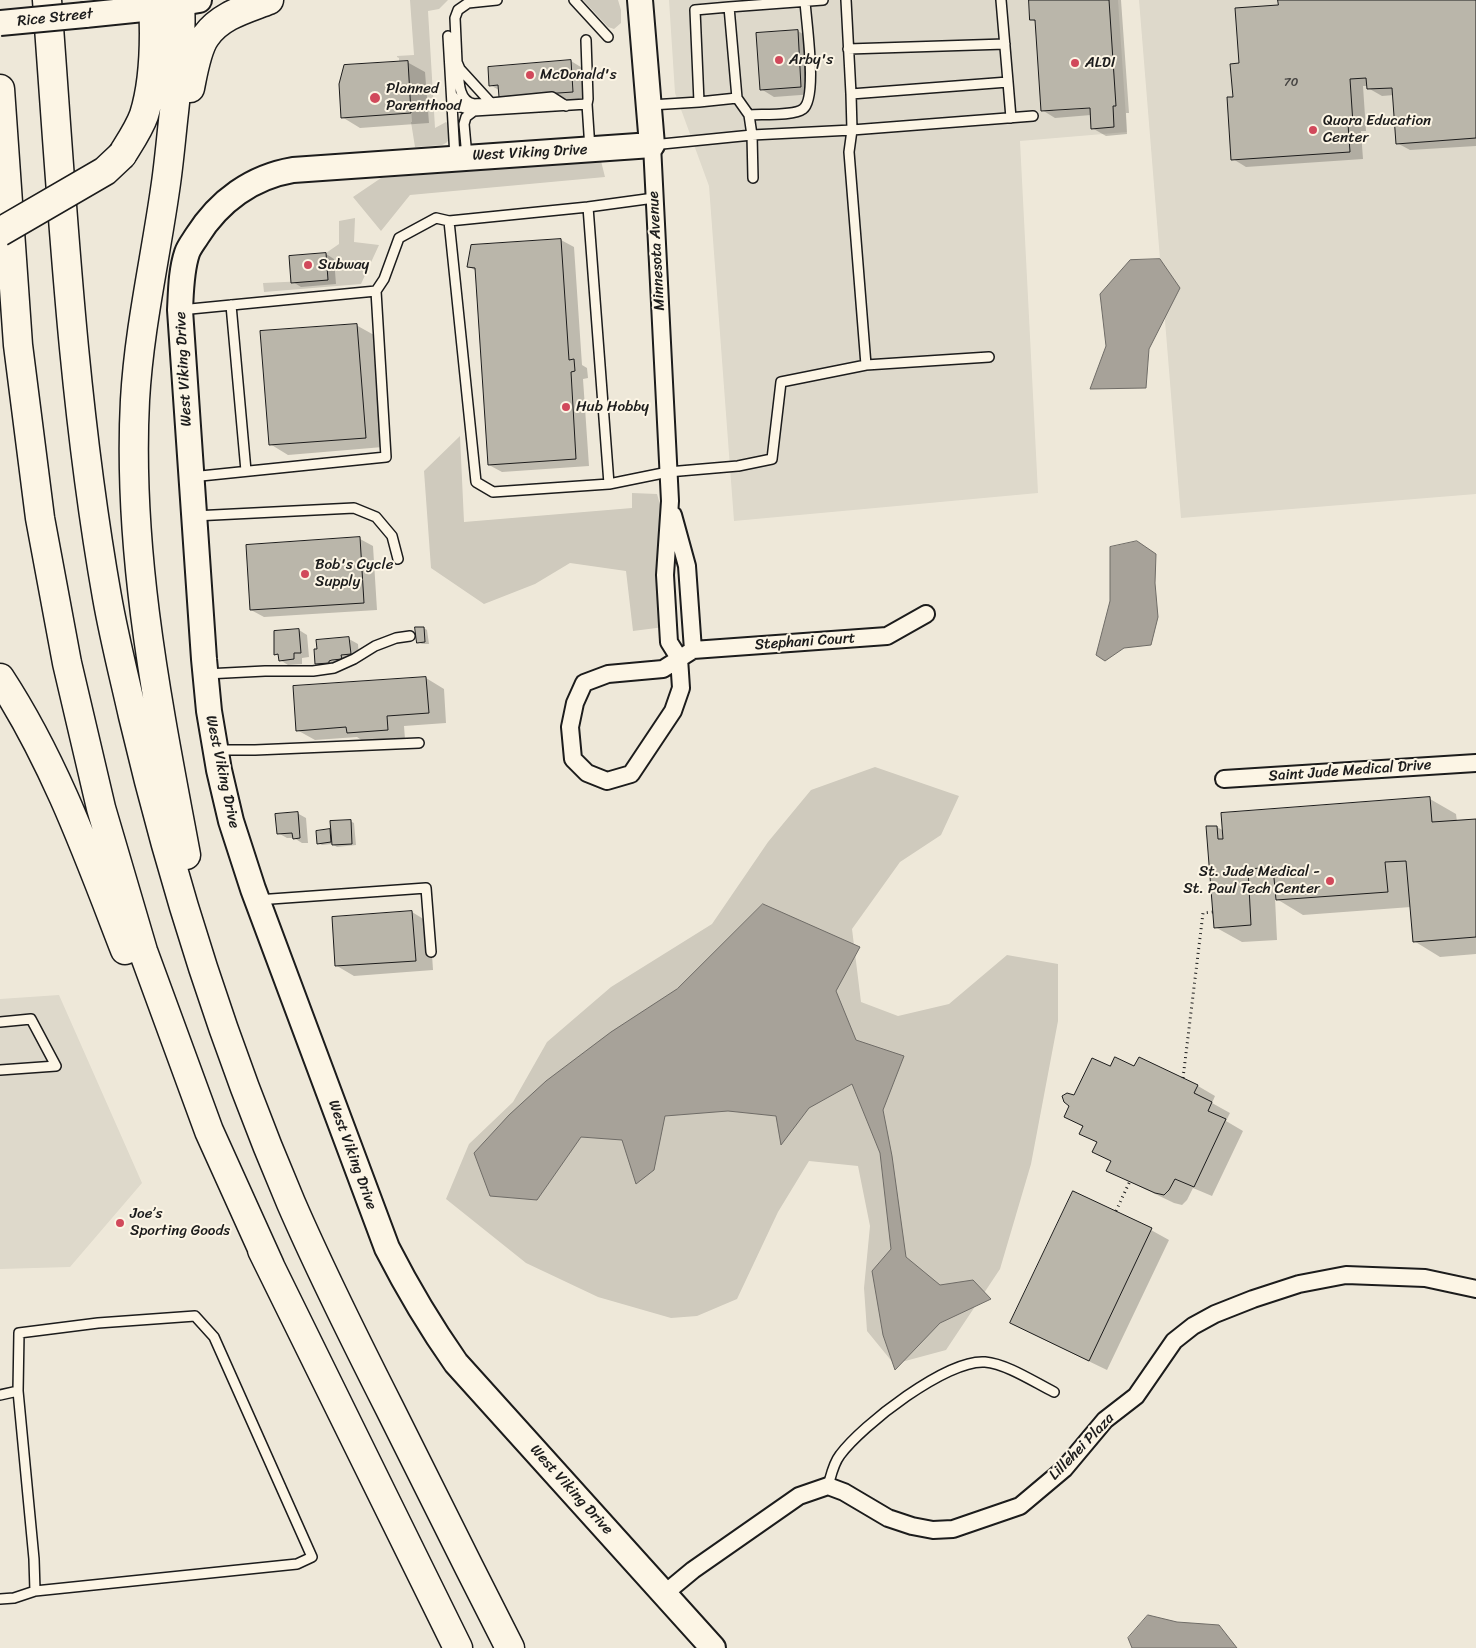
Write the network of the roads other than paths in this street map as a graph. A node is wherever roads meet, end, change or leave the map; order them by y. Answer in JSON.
{"nodes":[{"id":1,"x":47,"y":0,"type":"edge"},
{"id":2,"x":269,"y":0,"type":"edge"},
{"id":3,"x":496,"y":0,"type":"edge"},
{"id":4,"x":574,"y":0,"type":"edge"},
{"id":5,"x":640,"y":0,"type":"edge"},
{"id":6,"x":823,"y":0,"type":"edge"},
{"id":7,"x":846,"y":0,"type":"edge"},
{"id":8,"x":1001,"y":0,"type":"edge"},
{"id":9,"x":187,"y":1,"type":"edge"},
{"id":10,"x":805,"y":2,"type":"junction"},
{"id":11,"x":153,"y":4,"type":"edge"},
{"id":12,"x":729,"y":7,"type":"junction"},
{"id":13,"x":0,"y":24,"type":"edge"},
{"id":14,"x":448,"y":36,"type":"dead end"},
{"id":15,"x":608,"y":37,"type":"dead end"},
{"id":16,"x":586,"y":40,"type":"dead end"},
{"id":17,"x":1005,"y":44,"type":"junction"},
{"id":18,"x":848,"y":49,"type":"junction"},
{"id":19,"x":457,"y":62,"type":"junction"},
{"id":20,"x":1008,"y":82,"type":"junction"},
{"id":21,"x":0,"y":89,"type":"edge"},
{"id":22,"x":851,"y":94,"type":"junction"},
{"id":23,"x":452,"y":95,"type":"junction"},
{"id":24,"x":737,"y":98,"type":"junction"},
{"id":25,"x":699,"y":102,"type":"junction"},
{"id":26,"x":491,"y":103,"type":"junction"},
{"id":27,"x":586,"y":104,"type":"junction"},
{"id":28,"x":650,"y":105,"type":"junction"},
{"id":29,"x":566,"y":106,"type":"junction"},
{"id":30,"x":474,"y":112,"type":"junction"},
{"id":31,"x":749,"y":114,"type":"junction"},
{"id":32,"x":1033,"y":116,"type":"dead end"},
{"id":33,"x":1011,"y":118,"type":"junction"},
{"id":34,"x":852,"y":130,"type":"junction"},
{"id":35,"x":752,"y":135,"type":"junction"},
{"id":36,"x":652,"y":145,"type":"junction"},
{"id":37,"x":590,"y":150,"type":"junction"},
{"id":38,"x":461,"y":157,"type":"junction"},
{"id":39,"x":753,"y":178,"type":"dead end"},
{"id":40,"x":165,"y":189,"type":"junction"},
{"id":41,"x":654,"y":198,"type":"junction"},
{"id":42,"x":588,"y":207,"type":"junction"},
{"id":43,"x":449,"y":221,"type":"junction"},
{"id":44,"x":0,"y":232,"type":"edge"},
{"id":45,"x":376,"y":291,"type":"junction"},
{"id":46,"x":231,"y":305,"type":"junction"},
{"id":47,"x":180,"y":310,"type":"junction"},
{"id":48,"x":989,"y":357,"type":"dead end"},
{"id":49,"x":866,"y":365,"type":"junction"},
{"id":50,"x":246,"y":471,"type":"junction"},
{"id":51,"x":668,"y":472,"type":"junction"},
{"id":52,"x":191,"y":477,"type":"junction"},
{"id":53,"x":608,"y":484,"type":"junction"},
{"id":54,"x":670,"y":502,"type":"junction"},
{"id":55,"x":194,"y":516,"type":"junction"},
{"id":56,"x":398,"y":559,"type":"dead end"},
{"id":57,"x":926,"y":614,"type":"dead end"},
{"id":58,"x":410,"y":636,"type":"dead end"},
{"id":59,"x":686,"y":654,"type":"junction"},
{"id":60,"x":205,"y":674,"type":"junction"},
{"id":61,"x":0,"y":678,"type":"edge"},
{"id":62,"x":419,"y":743,"type":"dead end"},
{"id":63,"x":216,"y":750,"type":"junction"},
{"id":64,"x":1476,"y":763,"type":"edge"},
{"id":65,"x":1224,"y":779,"type":"dead end"},
{"id":66,"x":257,"y":900,"type":"junction"},
{"id":67,"x":430,"y":952,"type":"dead end"},
{"id":68,"x":220,"y":1016,"type":"junction"},
{"id":69,"x":0,"y":1022,"type":"edge"},
{"id":70,"x":0,"y":1070,"type":"edge"},
{"id":71,"x":270,"y":1266,"type":"junction"},
{"id":72,"x":1476,"y":1289,"type":"edge"},
{"id":73,"x":18,"y":1391,"type":"junction"},
{"id":74,"x":1054,"y":1392,"type":"dead end"},
{"id":75,"x":0,"y":1395,"type":"edge"},
{"id":76,"x":828,"y":1486,"type":"junction"},
{"id":77,"x":35,"y":1591,"type":"junction"},
{"id":78,"x":664,"y":1594,"type":"junction"},
{"id":79,"x":0,"y":1599,"type":"edge"},
{"id":80,"x":458,"y":1648,"type":"edge"},
{"id":81,"x":510,"y":1648,"type":"edge"},
{"id":82,"x":712,"y":1648,"type":"edge"}],
"edges":[{"from":1,"to":68,"type":"highway"},
{"from":2,"to":40,"type":"highway"},
{"from":3,"to":19,"type":"lane"},
{"from":4,"to":15,"type":"lane"},
{"from":5,"to":28,"type":"street","name":"Minnesota Avenue"},
{"from":6,"to":10,"type":"lane"},
{"from":7,"to":18,"type":"lane"},
{"from":8,"to":17,"type":"lane"},
{"from":9,"to":11,"type":"street","name":"Rice Street"},
{"from":9,"to":40,"type":"highway"},
{"from":10,"to":12,"type":"lane"},
{"from":10,"to":31,"type":"lane"},
{"from":11,"to":13,"type":"street","name":"Rice Street","bridge":true},
{"from":11,"to":44,"type":"highway","bridge":true},
{"from":12,"to":24,"type":"lane"},
{"from":12,"to":25,"type":"lane"},
{"from":14,"to":23,"type":"lane"},
{"from":16,"to":27,"type":"lane"},
{"from":17,"to":18,"type":"lane"},
{"from":17,"to":20,"type":"lane"},
{"from":18,"to":22,"type":"lane"},
{"from":19,"to":26,"type":"lane"},
{"from":19,"to":26,"type":"lane"},
{"from":20,"to":22,"type":"lane"},
{"from":20,"to":33,"type":"lane"},
{"from":21,"to":71,"type":"highway"},
{"from":22,"to":34,"type":"lane"},
{"from":23,"to":30,"type":"lane"},
{"from":23,"to":38,"type":"lane"},
{"from":24,"to":25,"type":"lane"},
{"from":24,"to":31,"type":"lane"},
{"from":25,"to":28,"type":"lane"},
{"from":26,"to":29,"type":"lane"},
{"from":27,"to":29,"type":"lane"},
{"from":27,"to":37,"type":"lane"},
{"from":28,"to":36,"type":"street","name":"Minnesota Avenue"},
{"from":29,"to":30,"type":"lane"},
{"from":30,"to":38,"type":"lane"},
{"from":31,"to":35,"type":"lane"},
{"from":32,"to":33,"type":"lane"},
{"from":33,"to":34,"type":"lane"},
{"from":34,"to":35,"type":"lane"},
{"from":34,"to":49,"type":"lane"},
{"from":35,"to":36,"type":"lane"},
{"from":35,"to":39,"type":"lane"},
{"from":36,"to":37,"type":"street","name":"West Viking Drive"},
{"from":36,"to":41,"type":"street","name":"Minnesota Avenue"},
{"from":37,"to":38,"type":"street","name":"West Viking Drive"},
{"from":38,"to":47,"type":"street","name":"West Viking Drive"},
{"from":40,"to":68,"type":"highway"},
{"from":41,"to":42,"type":"lane"},
{"from":41,"to":51,"type":"street","name":"Minnesota Avenue"},
{"from":42,"to":43,"type":"lane"},
{"from":42,"to":53,"type":"lane"},
{"from":43,"to":45,"type":"lane"},
{"from":43,"to":53,"type":"lane"},
{"from":45,"to":46,"type":"lane"},
{"from":45,"to":50,"type":"lane"},
{"from":46,"to":47,"type":"lane"},
{"from":46,"to":50,"type":"lane"},
{"from":47,"to":52,"type":"street","name":"West Viking Drive"},
{"from":48,"to":49,"type":"lane"},
{"from":49,"to":51,"type":"lane"},
{"from":50,"to":52,"type":"lane"},
{"from":51,"to":53,"type":"lane"},
{"from":51,"to":54,"type":"street","name":"Minnesota Avenue"},
{"from":52,"to":55,"type":"street","name":"West Viking Drive"},
{"from":54,"to":59,"type":"street","name":"Minnesota Avenue"},
{"from":54,"to":59,"type":"street","name":"Minnesota Avenue"},
{"from":55,"to":56,"type":"lane"},
{"from":55,"to":60,"type":"street","name":"West Viking Drive"},
{"from":57,"to":59,"type":"street","name":"Stephani Court"},
{"from":58,"to":60,"type":"lane"},
{"from":59,"to":59,"type":"street"},
{"from":60,"to":63,"type":"street","name":"West Viking Drive"},
{"from":61,"to":71,"type":"highway"},
{"from":62,"to":63,"type":"lane"},
{"from":63,"to":66,"type":"street","name":"West Viking Drive"},
{"from":64,"to":65,"type":"street","name":"Saint Jude Medical Drive"},
{"from":66,"to":67,"type":"lane"},
{"from":66,"to":78,"type":"street","name":"West Viking Drive"},
{"from":68,"to":81,"type":"highway"},
{"from":69,"to":70,"type":"lane"},
{"from":71,"to":80,"type":"highway"},
{"from":72,"to":76,"type":"street","name":"Lillehei Plaza"},
{"from":73,"to":75,"type":"lane"},
{"from":73,"to":77,"type":"lane"},
{"from":73,"to":77,"type":"lane"},
{"from":74,"to":76,"type":"lane"},
{"from":76,"to":78,"type":"street"},
{"from":77,"to":79,"type":"lane"},
{"from":78,"to":82,"type":"street","name":"West Viking Drive"}]}
